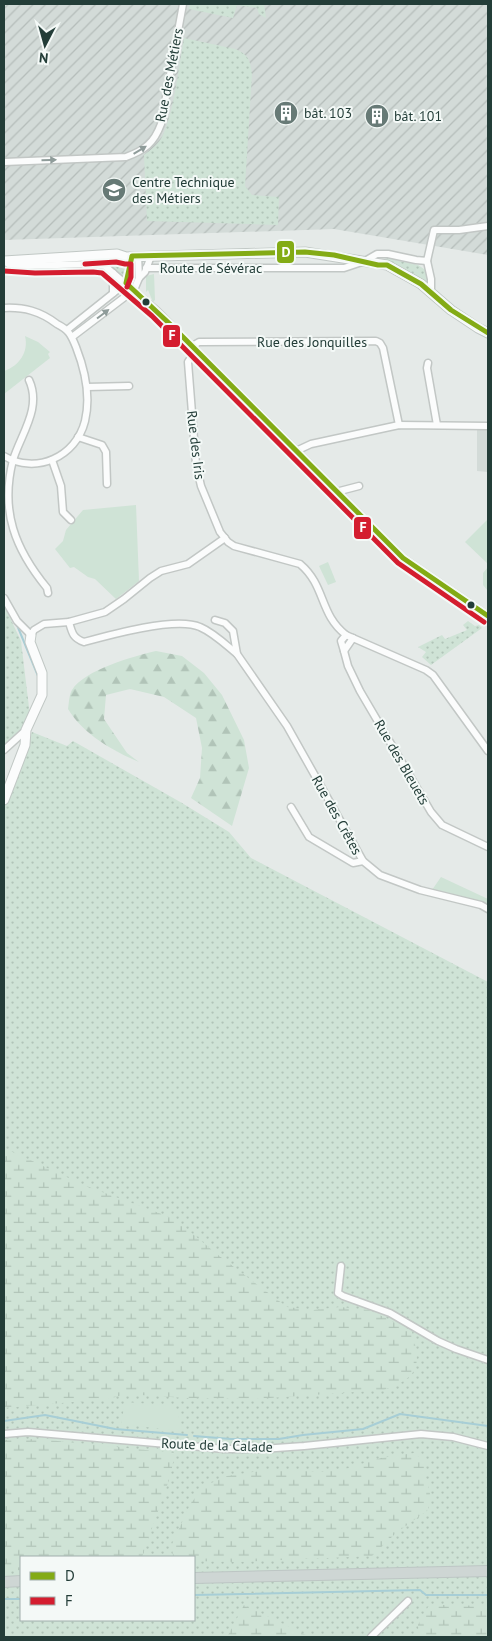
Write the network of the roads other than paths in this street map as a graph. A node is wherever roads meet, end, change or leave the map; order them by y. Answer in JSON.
{"nodes":[{"id":1,"x":183,"y":4,"type":"edge"},
{"id":2,"x":4,"y":162,"type":"edge"},
{"id":3,"x":488,"y":226,"type":"edge"},
{"id":4,"x":132,"y":256,"type":"junction"},
{"id":5,"x":151,"y":256,"type":"junction"},
{"id":6,"x":365,"y":261,"type":"junction"},
{"id":7,"x":427,"y":261,"type":"junction"},
{"id":8,"x":5,"y":263,"type":"edge"},
{"id":9,"x":146,"y":268,"type":"junction"},
{"id":10,"x":113,"y":273,"type":"junction"},
{"id":11,"x":139,"y":278,"type":"junction"},
{"id":12,"x":126,"y":284,"type":"junction"},
{"id":13,"x":134,"y":290,"type":"junction"},
{"id":14,"x":113,"y":293,"type":"junction"},
{"id":15,"x":431,"y":295,"type":"junction"},
{"id":16,"x":4,"y":308,"type":"edge"},
{"id":17,"x":67,"y":330,"type":"junction"},
{"id":18,"x":488,"y":333,"type":"edge"},
{"id":19,"x":72,"y":337,"type":"junction"},
{"id":20,"x":194,"y":349,"type":"junction"},
{"id":21,"x":428,"y":363,"type":"dead end"},
{"id":22,"x":29,"y":380,"type":"dead end"},
{"id":23,"x":129,"y":386,"type":"dead end"},
{"id":24,"x":87,"y":388,"type":"junction"},
{"id":25,"x":399,"y":425,"type":"junction"},
{"id":26,"x":437,"y":425,"type":"junction"},
{"id":27,"x":488,"y":426,"type":"edge"},
{"id":28,"x":78,"y":437,"type":"junction"},
{"id":29,"x":296,"y":451,"type":"junction"},
{"id":30,"x":4,"y":456,"type":"edge"},
{"id":31,"x":52,"y":460,"type":"junction"},
{"id":32,"x":12,"y":461,"type":"junction"},
{"id":33,"x":107,"y":484,"type":"dead end"},
{"id":34,"x":359,"y":486,"type":"dead end"},
{"id":35,"x":336,"y":492,"type":"junction"},
{"id":36,"x":5,"y":512,"type":"edge"},
{"id":37,"x":71,"y":520,"type":"dead end"},
{"id":38,"x":225,"y":538,"type":"junction"},
{"id":39,"x":48,"y":593,"type":"dead end"},
{"id":40,"x":4,"y":598,"type":"edge"},
{"id":41,"x":488,"y":616,"type":"edge"},
{"id":42,"x":215,"y":620,"type":"dead end"},
{"id":43,"x":69,"y":622,"type":"junction"},
{"id":44,"x":31,"y":635,"type":"junction"},
{"id":45,"x":346,"y":635,"type":"junction"},
{"id":46,"x":354,"y":638,"type":"junction"},
{"id":47,"x":344,"y":651,"type":"junction"},
{"id":48,"x":237,"y":654,"type":"junction"},
{"id":49,"x":26,"y":730,"type":"junction"},
{"id":50,"x":4,"y":750,"type":"edge"},
{"id":51,"x":488,"y":751,"type":"edge"},
{"id":52,"x":4,"y":800,"type":"edge"},
{"id":53,"x":291,"y":807,"type":"dead end"},
{"id":54,"x":488,"y":847,"type":"edge"},
{"id":55,"x":363,"y":861,"type":"junction"},
{"id":56,"x":488,"y":909,"type":"edge"},
{"id":57,"x":341,"y":1266,"type":"dead end"},
{"id":58,"x":488,"y":1360,"type":"edge"},
{"id":59,"x":4,"y":1434,"type":"edge"},
{"id":60,"x":488,"y":1446,"type":"edge"},
{"id":61,"x":488,"y":1572,"type":"edge"},
{"id":62,"x":195,"y":1578,"type":"edge"},
{"id":63,"x":20,"y":1581,"type":"edge"},
{"id":64,"x":4,"y":1582,"type":"edge"},
{"id":65,"x":408,"y":1601,"type":"dead end"},
{"id":66,"x":371,"y":1637,"type":"edge"}],
"edges":[{"from":2,"to":1,"type":"street","name":"Rue des Métiers","one_way":true},
{"from":3,"to":7,"type":"street"},
{"from":4,"to":5,"type":"main road","name":"Route de Sévérac"},
{"from":4,"to":8,"type":"main road","name":"Route de Sévérac"},
{"from":4,"to":11,"type":"street"},
{"from":4,"to":12,"type":"street"},
{"from":5,"to":6,"type":"main road","name":"Route de Sévérac"},
{"from":5,"to":9,"type":"street"},
{"from":6,"to":7,"type":"street"},
{"from":6,"to":9,"type":"street","name":"Route de Sévérac"},
{"from":6,"to":15,"type":"main road","name":"Route de Sévérac"},
{"from":7,"to":15,"type":"street"},
{"from":8,"to":10,"type":"street"},
{"from":9,"to":11,"type":"street"},
{"from":10,"to":12,"type":"street"},
{"from":10,"to":14,"type":"street"},
{"from":11,"to":13,"type":"street"},
{"from":12,"to":13,"type":"street"},
{"from":12,"to":14,"type":"street"},
{"from":19,"to":13,"type":"street","one_way":true},
{"from":13,"to":20,"type":"street"},
{"from":14,"to":17,"type":"street"},
{"from":15,"to":18,"type":"main road","name":"Route de Sévérac"},
{"from":16,"to":17,"type":"street"},
{"from":17,"to":19,"type":"street"},
{"from":19,"to":24,"type":"street"},
{"from":20,"to":25,"type":"street","name":"Rue des Jonquilles"},
{"from":20,"to":29,"type":"street"},
{"from":20,"to":38,"type":"street","name":"Rue des Iris"},
{"from":21,"to":26,"type":"street"},
{"from":22,"to":32,"type":"street"},
{"from":23,"to":24,"type":"street"},
{"from":24,"to":28,"type":"street"},
{"from":25,"to":26,"type":"street"},
{"from":25,"to":29,"type":"street"},
{"from":26,"to":27,"type":"street"},
{"from":28,"to":31,"type":"street"},
{"from":28,"to":33,"type":"street"},
{"from":29,"to":35,"type":"street"},
{"from":30,"to":32,"type":"street"},
{"from":31,"to":32,"type":"street"},
{"from":31,"to":37,"type":"street"},
{"from":32,"to":36,"type":"street"},
{"from":34,"to":35,"type":"street"},
{"from":35,"to":41,"type":"street"},
{"from":36,"to":39,"type":"street"},
{"from":38,"to":43,"type":"street"},
{"from":38,"to":45,"type":"street"},
{"from":40,"to":44,"type":"street"},
{"from":42,"to":48,"type":"street","name":"Rue des Crêtes"},
{"from":43,"to":44,"type":"street"},
{"from":43,"to":48,"type":"street","name":"Rue des Crêtes"},
{"from":44,"to":49,"type":"main road"},
{"from":45,"to":46,"type":"street"},
{"from":45,"to":47,"type":"street","name":"Rue des Bleuets"},
{"from":46,"to":47,"type":"street"},
{"from":46,"to":51,"type":"street"},
{"from":47,"to":54,"type":"street","name":"Rue des Bleuets"},
{"from":48,"to":55,"type":"street","name":"Rue des Crêtes"},
{"from":49,"to":50,"type":"street"},
{"from":49,"to":52,"type":"main road"},
{"from":53,"to":55,"type":"street"},
{"from":55,"to":56,"type":"street","name":"Rue des Crêtes"},
{"from":57,"to":58,"type":"street"},
{"from":59,"to":60,"type":"street","name":"Route de la Calade"},
{"from":61,"to":62,"type":"main road"},
{"from":63,"to":64,"type":"main road"},
{"from":65,"to":66,"type":"street"}]}
